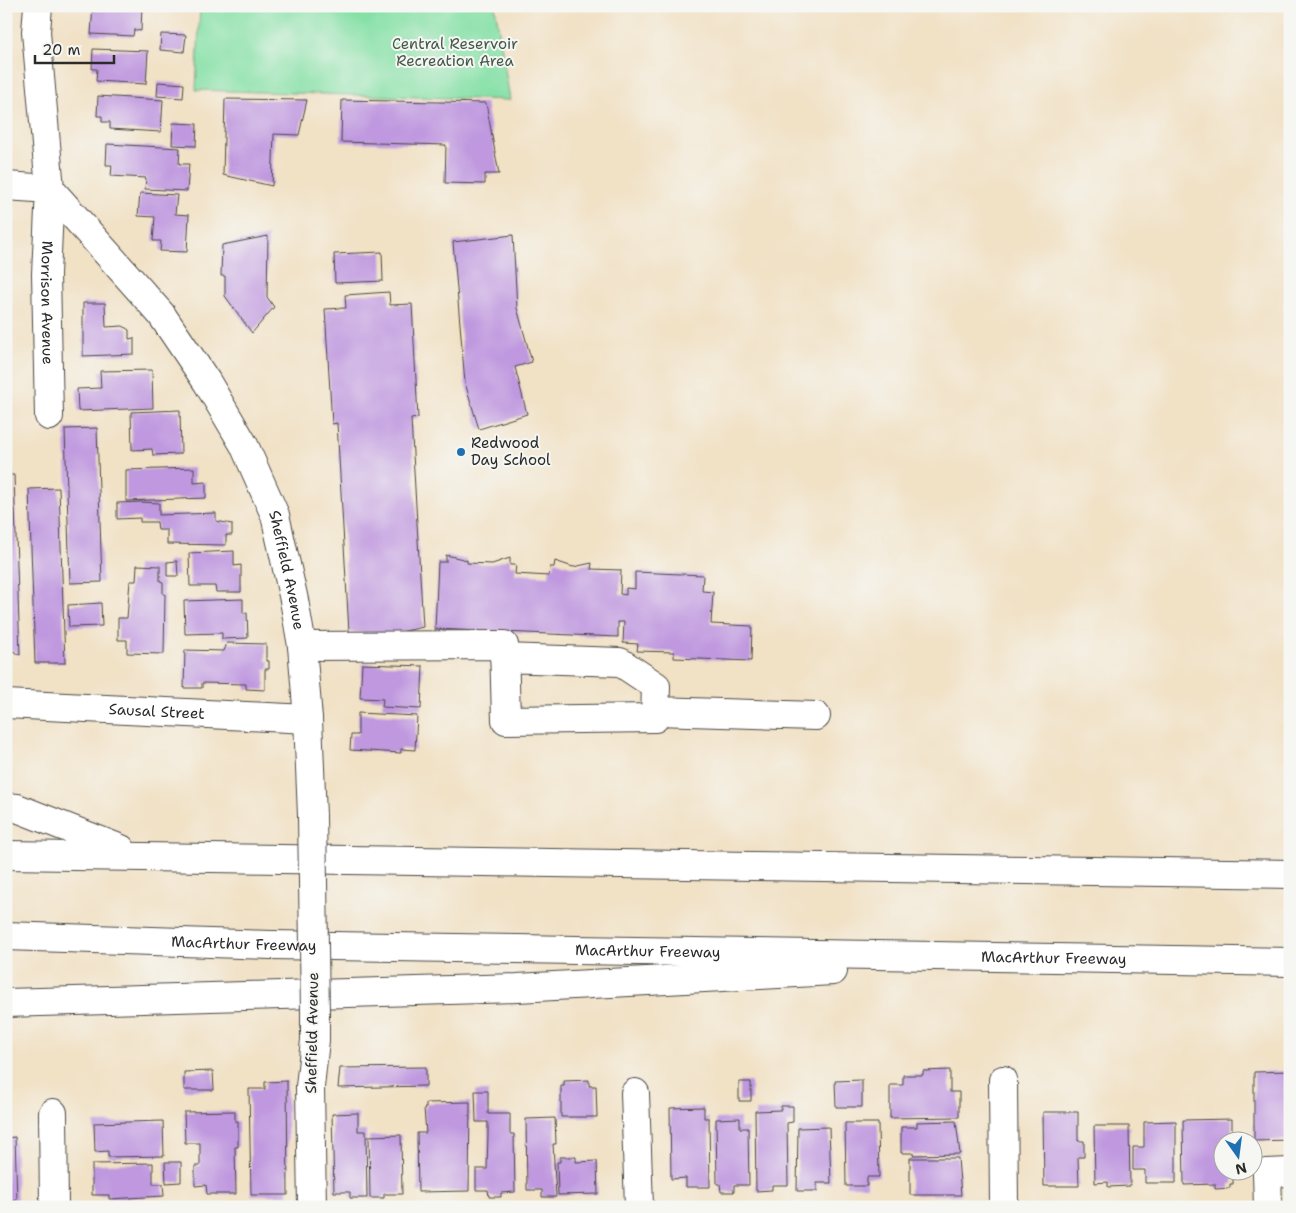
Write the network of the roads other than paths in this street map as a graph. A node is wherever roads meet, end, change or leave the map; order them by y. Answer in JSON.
{"nodes":[{"id":1,"x":38,"y":6,"type":"edge"},
{"id":2,"x":6,"y":186,"type":"edge"},
{"id":3,"x":50,"y":189,"type":"junction"},
{"id":4,"x":49,"y":416,"type":"dead end"},
{"id":5,"x":302,"y":646,"type":"junction"},
{"id":6,"x":504,"y":658,"type":"junction"},
{"id":7,"x":6,"y":704,"type":"edge"},
{"id":8,"x":656,"y":711,"type":"junction"},
{"id":9,"x":816,"y":716,"type":"dead end"},
{"id":10,"x":308,"y":719,"type":"junction"},
{"id":11,"x":6,"y":807,"type":"edge"},
{"id":12,"x":6,"y":855,"type":"edge"},
{"id":13,"x":136,"y":855,"type":"junction"},
{"id":14,"x":1290,"y":862,"type":"edge"},
{"id":15,"x":1114,"y":872,"type":"junction"},
{"id":16,"x":1290,"y":874,"type":"edge"},
{"id":17,"x":6,"y":936,"type":"edge"},
{"id":18,"x":1061,"y":958,"type":"junction"},
{"id":19,"x":1290,"y":962,"type":"edge"},
{"id":20,"x":6,"y":1003,"type":"edge"},
{"id":21,"x":1003,"y":1080,"type":"dead end"},
{"id":22,"x":635,"y":1093,"type":"dead end"},
{"id":23,"x":53,"y":1113,"type":"dead end"},
{"id":24,"x":1290,"y":1172,"type":"edge"},
{"id":25,"x":54,"y":1207,"type":"edge"},
{"id":26,"x":312,"y":1207,"type":"edge"},
{"id":27,"x":638,"y":1207,"type":"edge"},
{"id":28,"x":1004,"y":1207,"type":"edge"},
{"id":29,"x":1268,"y":1207,"type":"edge"}],
"edges":[{"from":1,"to":3,"type":"main road"},
{"from":2,"to":3,"type":"main road"},
{"from":3,"to":4,"type":"main road","name":"Morrison Avenue"},
{"from":3,"to":5,"type":"main road","name":"Sheffield Avenue"},
{"from":5,"to":6,"type":"main road"},
{"from":5,"to":10,"type":"main road","name":"Sheffield Avenue"},
{"from":6,"to":8,"type":"main road"},
{"from":6,"to":8,"type":"main road"},
{"from":7,"to":10,"type":"main road","name":"Sausal Street"},
{"from":8,"to":9,"type":"main road"},
{"from":10,"to":26,"type":"main road","name":"Sheffield Avenue","bridge":true},
{"from":11,"to":13,"type":"main road"},
{"from":12,"to":13,"type":"main road"},
{"from":13,"to":15,"type":"main road"},
{"from":14,"to":15,"type":"main road"},
{"from":15,"to":16,"type":"main road"},
{"from":17,"to":18,"type":"main road","name":"MacArthur Freeway"},
{"from":18,"to":19,"type":"main road","name":"MacArthur Freeway"},
{"from":18,"to":20,"type":"main road"},
{"from":21,"to":28,"type":"main road"},
{"from":22,"to":27,"type":"main road"},
{"from":23,"to":25,"type":"main road"},
{"from":24,"to":29,"type":"main road"}]}
